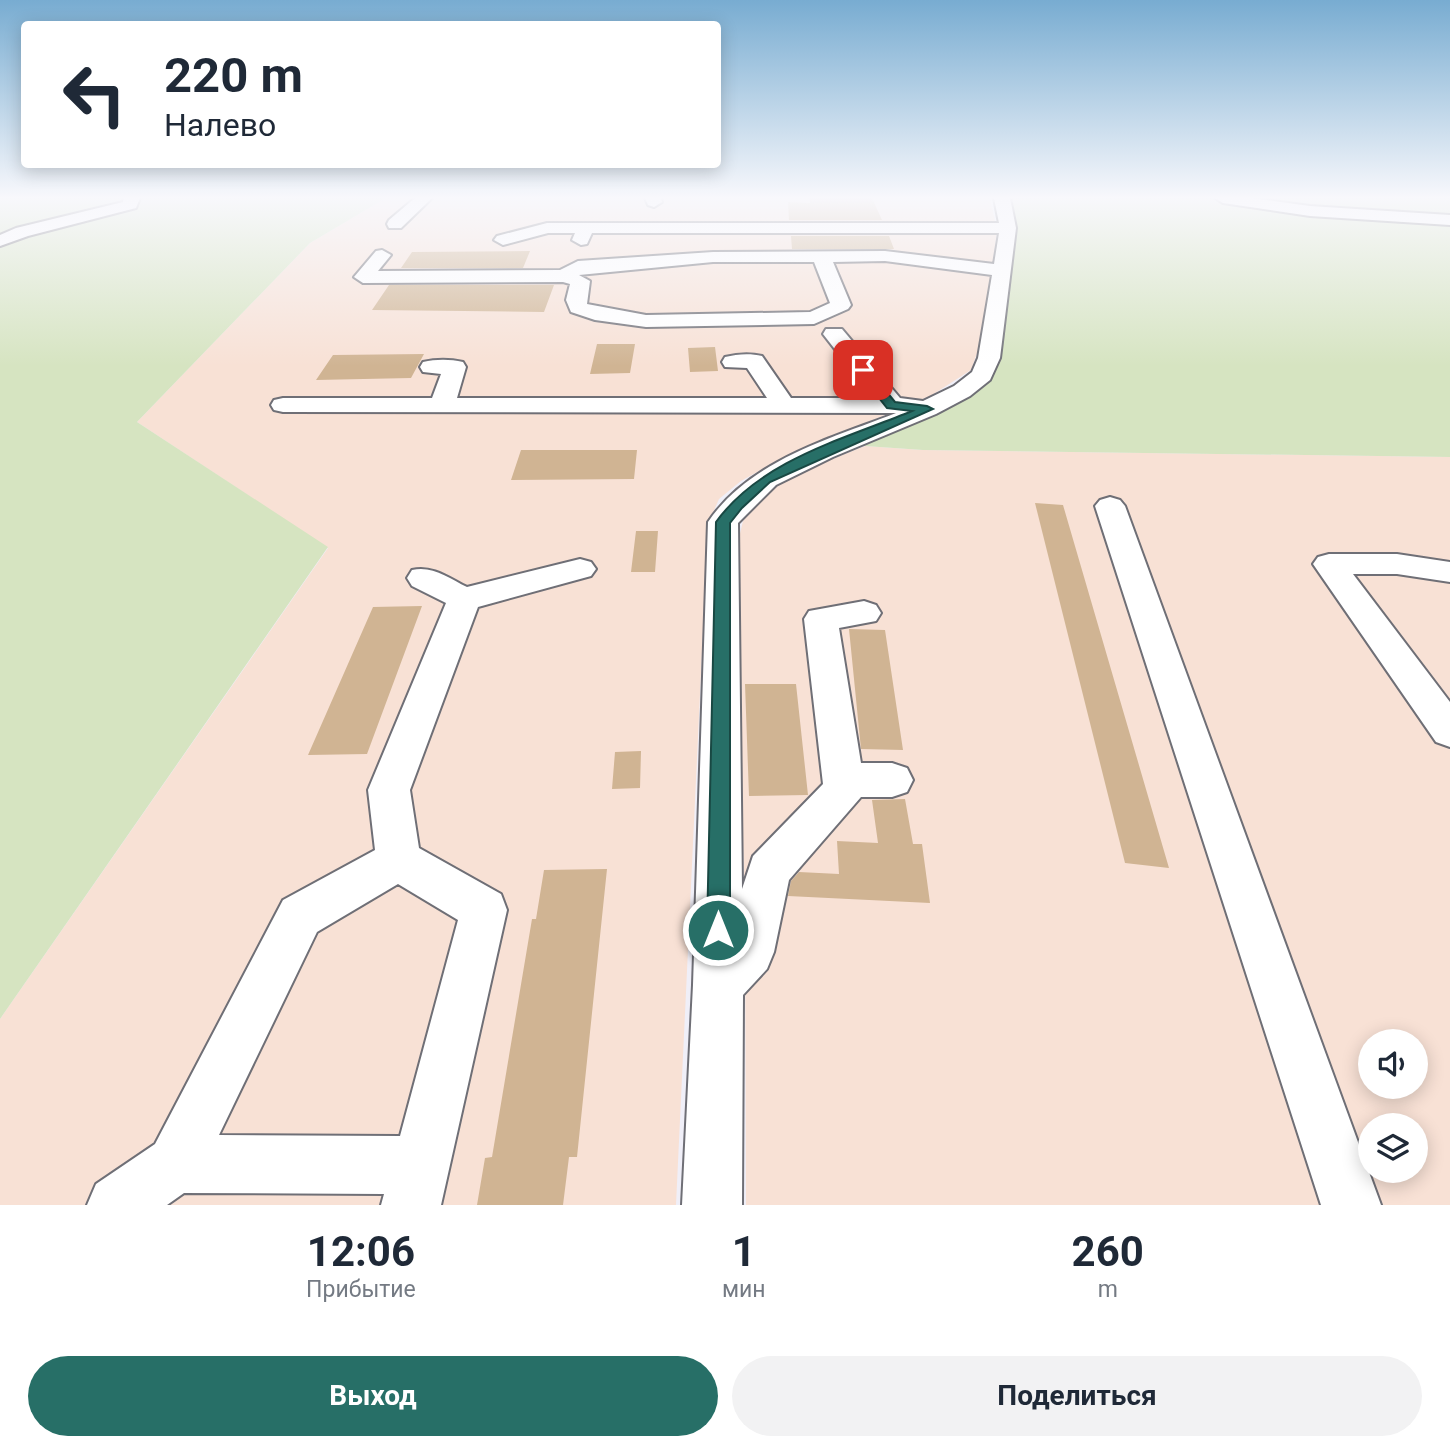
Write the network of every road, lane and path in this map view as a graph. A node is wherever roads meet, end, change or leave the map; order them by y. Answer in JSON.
{"nodes":[{"id":1,"x":981,"y":254,"type":"edge"},
{"id":2,"x":994,"y":254,"type":"edge"},
{"id":3,"x":382,"y":255,"type":"dead end"},
{"id":4,"x":821,"y":256,"type":"junction"},
{"id":5,"x":548,"y":258,"type":"dead end"},
{"id":6,"x":571,"y":271,"type":"junction"},
{"id":7,"x":834,"y":334,"type":"dead end"},
{"id":8,"x":733,"y":362,"type":"dead end"},
{"id":9,"x":431,"y":367,"type":"dead end"},
{"id":10,"x":283,"y":405,"type":"dead end"},
{"id":11,"x":442,"y":405,"type":"junction"},
{"id":12,"x":784,"y":405,"type":"junction"},
{"id":13,"x":892,"y":405,"type":"junction"},
{"id":14,"x":927,"y":409,"type":"junction"},
{"id":15,"x":1110,"y":506,"type":"dead end"},
{"id":16,"x":580,"y":569,"type":"dead end"},
{"id":17,"x":1450,"y":572,"type":"edge"},
{"id":18,"x":423,"y":578,"type":"dead end"},
{"id":19,"x":464,"y":599,"type":"junction"},
{"id":20,"x":864,"y":613,"type":"dead end"},
{"id":21,"x":1450,"y":731,"type":"edge"},
{"id":22,"x":843,"y":780,"type":"junction"},
{"id":23,"x":892,"y":780,"type":"dead end"},
{"id":24,"x":398,"y":860,"type":"junction"},
{"id":25,"x":718,"y":985,"type":"junction"},
{"id":26,"x":175,"y":1164,"type":"junction"},
{"id":27,"x":416,"y":1185,"type":"edge"},
{"id":28,"x":117,"y":1205,"type":"edge"},
{"id":29,"x":712,"y":1205,"type":"edge"},
{"id":30,"x":1351,"y":1205,"type":"edge"}],
"edges":[{"from":1,"to":4,"type":"street"},
{"from":2,"to":14,"type":"street"},
{"from":3,"to":6,"type":"street"},
{"from":4,"to":6,"type":"street"},
{"from":4,"to":6,"type":"street"},
{"from":5,"to":6,"type":"street"},
{"from":7,"to":13,"type":"street"},
{"from":8,"to":12,"type":"street"},
{"from":9,"to":11,"type":"street"},
{"from":10,"to":11,"type":"street"},
{"from":11,"to":12,"type":"street"},
{"from":12,"to":13,"type":"street"},
{"from":13,"to":14,"type":"street"},
{"from":14,"to":25,"type":"street"},
{"from":15,"to":30,"type":"street"},
{"from":16,"to":19,"type":"street"},
{"from":17,"to":21,"type":"street"},
{"from":18,"to":19,"type":"street"},
{"from":19,"to":24,"type":"street"},
{"from":20,"to":22,"type":"street"},
{"from":22,"to":23,"type":"street"},
{"from":22,"to":25,"type":"street"},
{"from":24,"to":26,"type":"street"},
{"from":24,"to":27,"type":"street"},
{"from":25,"to":29,"type":"street"},
{"from":26,"to":27,"type":"street"},
{"from":26,"to":28,"type":"street"}]}
